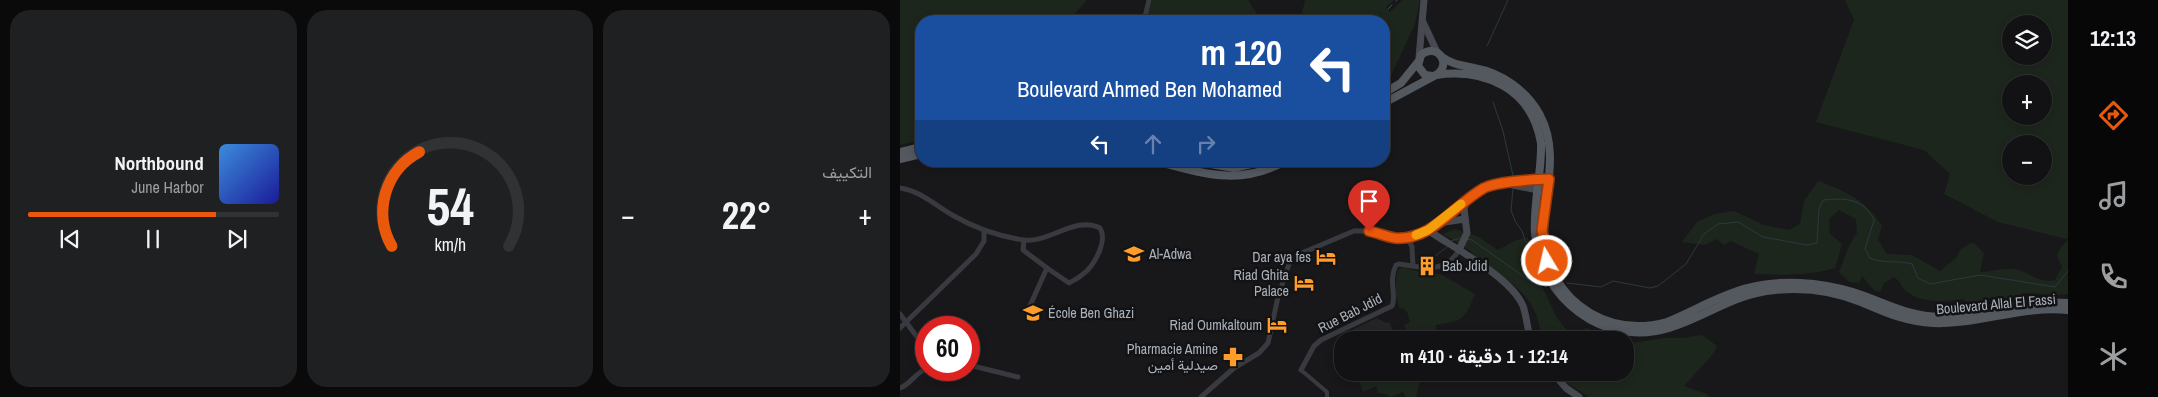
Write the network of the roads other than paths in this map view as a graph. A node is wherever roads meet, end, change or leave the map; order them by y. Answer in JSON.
{"nodes":[{"id":1,"x":1149,"y":0,"type":"edge"},
{"id":2,"x":1424,"y":0,"type":"edge"},
{"id":3,"x":1145,"y":15,"type":"edge"},
{"id":4,"x":1422,"y":19,"type":"junction"},
{"id":5,"x":1440,"y":54,"type":"junction"},
{"id":6,"x":1419,"y":60,"type":"junction"},
{"id":7,"x":1434,"y":75,"type":"junction"},
{"id":8,"x":1390,"y":89,"type":"edge"},
{"id":9,"x":1390,"y":100,"type":"edge"},
{"id":10,"x":915,"y":150,"type":"edge"},
{"id":11,"x":915,"y":155,"type":"edge"},
{"id":12,"x":900,"y":157,"type":"edge"},
{"id":13,"x":1181,"y":167,"type":"edge"},
{"id":14,"x":1272,"y":167,"type":"edge"},
{"id":15,"x":1549,"y":179,"type":"junction"},
{"id":16,"x":1540,"y":180,"type":"junction"},
{"id":17,"x":1506,"y":184,"type":"junction"},
{"id":18,"x":900,"y":188,"type":"edge"},
{"id":19,"x":1538,"y":189,"type":"junction"},
{"id":20,"x":1547,"y":192,"type":"junction"},
{"id":21,"x":1467,"y":200,"type":"junction"},
{"id":22,"x":1465,"y":219,"type":"junction"},
{"id":23,"x":1438,"y":223,"type":"junction"},
{"id":24,"x":1428,"y":230,"type":"junction"},
{"id":25,"x":984,"y":231,"type":"junction"},
{"id":26,"x":1408,"y":237,"type":"junction"},
{"id":27,"x":1024,"y":240,"type":"junction"},
{"id":28,"x":1458,"y":247,"type":"junction"},
{"id":29,"x":1413,"y":266,"type":"junction"},
{"id":30,"x":1048,"y":268,"type":"junction"},
{"id":31,"x":2068,"y":303,"type":"edge"},
{"id":32,"x":1716,"y":304,"type":"junction"},
{"id":33,"x":1028,"y":310,"type":"dead end"},
{"id":34,"x":2068,"y":310,"type":"edge"},
{"id":35,"x":900,"y":314,"type":"edge"},
{"id":36,"x":906,"y":322,"type":"junction"},
{"id":37,"x":900,"y":328,"type":"edge"},
{"id":38,"x":1643,"y":330,"type":"junction"},
{"id":39,"x":1529,"y":331,"type":"edge"},
{"id":40,"x":915,"y":334,"type":"edge"},
{"id":41,"x":980,"y":368,"type":"edge"},
{"id":42,"x":1301,"y":370,"type":"joint"},
{"id":43,"x":915,"y":376,"type":"edge"},
{"id":44,"x":1018,"y":377,"type":"dead end"},
{"id":45,"x":1560,"y":381,"type":"edge"},
{"id":46,"x":900,"y":388,"type":"edge"},
{"id":47,"x":1201,"y":397,"type":"edge"},
{"id":48,"x":1327,"y":397,"type":"edge"},
{"id":49,"x":1579,"y":397,"type":"edge"}],
"edges":[{"from":1,"to":3,"type":"street"},
{"from":2,"to":4,"type":"main road"},
{"from":4,"to":5,"type":"main road"},
{"from":4,"to":6,"type":"main road"},
{"from":5,"to":6,"type":"main road"},
{"from":5,"to":7,"type":"main road"},
{"from":5,"to":15,"type":"main road","name":"Boulevard Allal El Fassi"},
{"from":6,"to":7,"type":"main road"},
{"from":6,"to":8,"type":"main road"},
{"from":7,"to":9,"type":"main road","name":"Boulevard Allal El Fassi"},
{"from":7,"to":16,"type":"main road","name":"Boulevard Allal El Fassi"},
{"from":10,"to":12,"type":"main road"},
{"from":11,"to":12,"type":"main road"},
{"from":13,"to":14,"type":"main road"},
{"from":15,"to":16,"type":"main road"},
{"from":15,"to":20,"type":"main road","name":"Boulevard Allal El Fassi"},
{"from":16,"to":17,"type":"main road"},
{"from":16,"to":19,"type":"main road","name":"Boulevard Allal El Fassi"},
{"from":17,"to":19,"type":"main road"},
{"from":17,"to":21,"type":"main road"},
{"from":18,"to":25,"type":"street"},
{"from":19,"to":20,"type":"main road"},
{"from":19,"to":38,"type":"main road","name":"Boulevard Allal El Fassi"},
{"from":20,"to":38,"type":"main road","name":"Boulevard Allal El Fassi"},
{"from":21,"to":22,"type":"main road","name":"Rue Bab Jdid"},
{"from":21,"to":23,"type":"main road"},
{"from":22,"to":23,"type":"main road"},
{"from":22,"to":28,"type":"main road","name":"Rue Bab Jdid"},
{"from":23,"to":24,"type":"main road"},
{"from":24,"to":26,"type":"street"},
{"from":24,"to":28,"type":"main road"},
{"from":25,"to":27,"type":"street"},
{"from":25,"to":36,"type":"street"},
{"from":26,"to":29,"type":"street"},
{"from":26,"to":47,"type":"street"},
{"from":27,"to":30,"type":"street"},
{"from":27,"to":30,"type":"street"},
{"from":28,"to":29,"type":"street","name":"Rue Bab Jdid"},
{"from":28,"to":39,"type":"main road"},
{"from":29,"to":42,"type":"street","name":"Rue Bab Jdid"},
{"from":30,"to":33,"type":"street"},
{"from":31,"to":32,"type":"main road","name":"Boulevard Allal El Fassi"},
{"from":32,"to":34,"type":"main road","name":"Boulevard Allal El Fassi"},
{"from":32,"to":38,"type":"main road","name":"Boulevard Allal El Fassi"},
{"from":35,"to":36,"type":"street"},
{"from":36,"to":37,"type":"street"},
{"from":36,"to":40,"type":"street"},
{"from":41,"to":44,"type":"street"},
{"from":42,"to":48,"type":"street","name":"Rue Bab Jdid"},
{"from":43,"to":46,"type":"street"},
{"from":45,"to":49,"type":"main road"}]}
